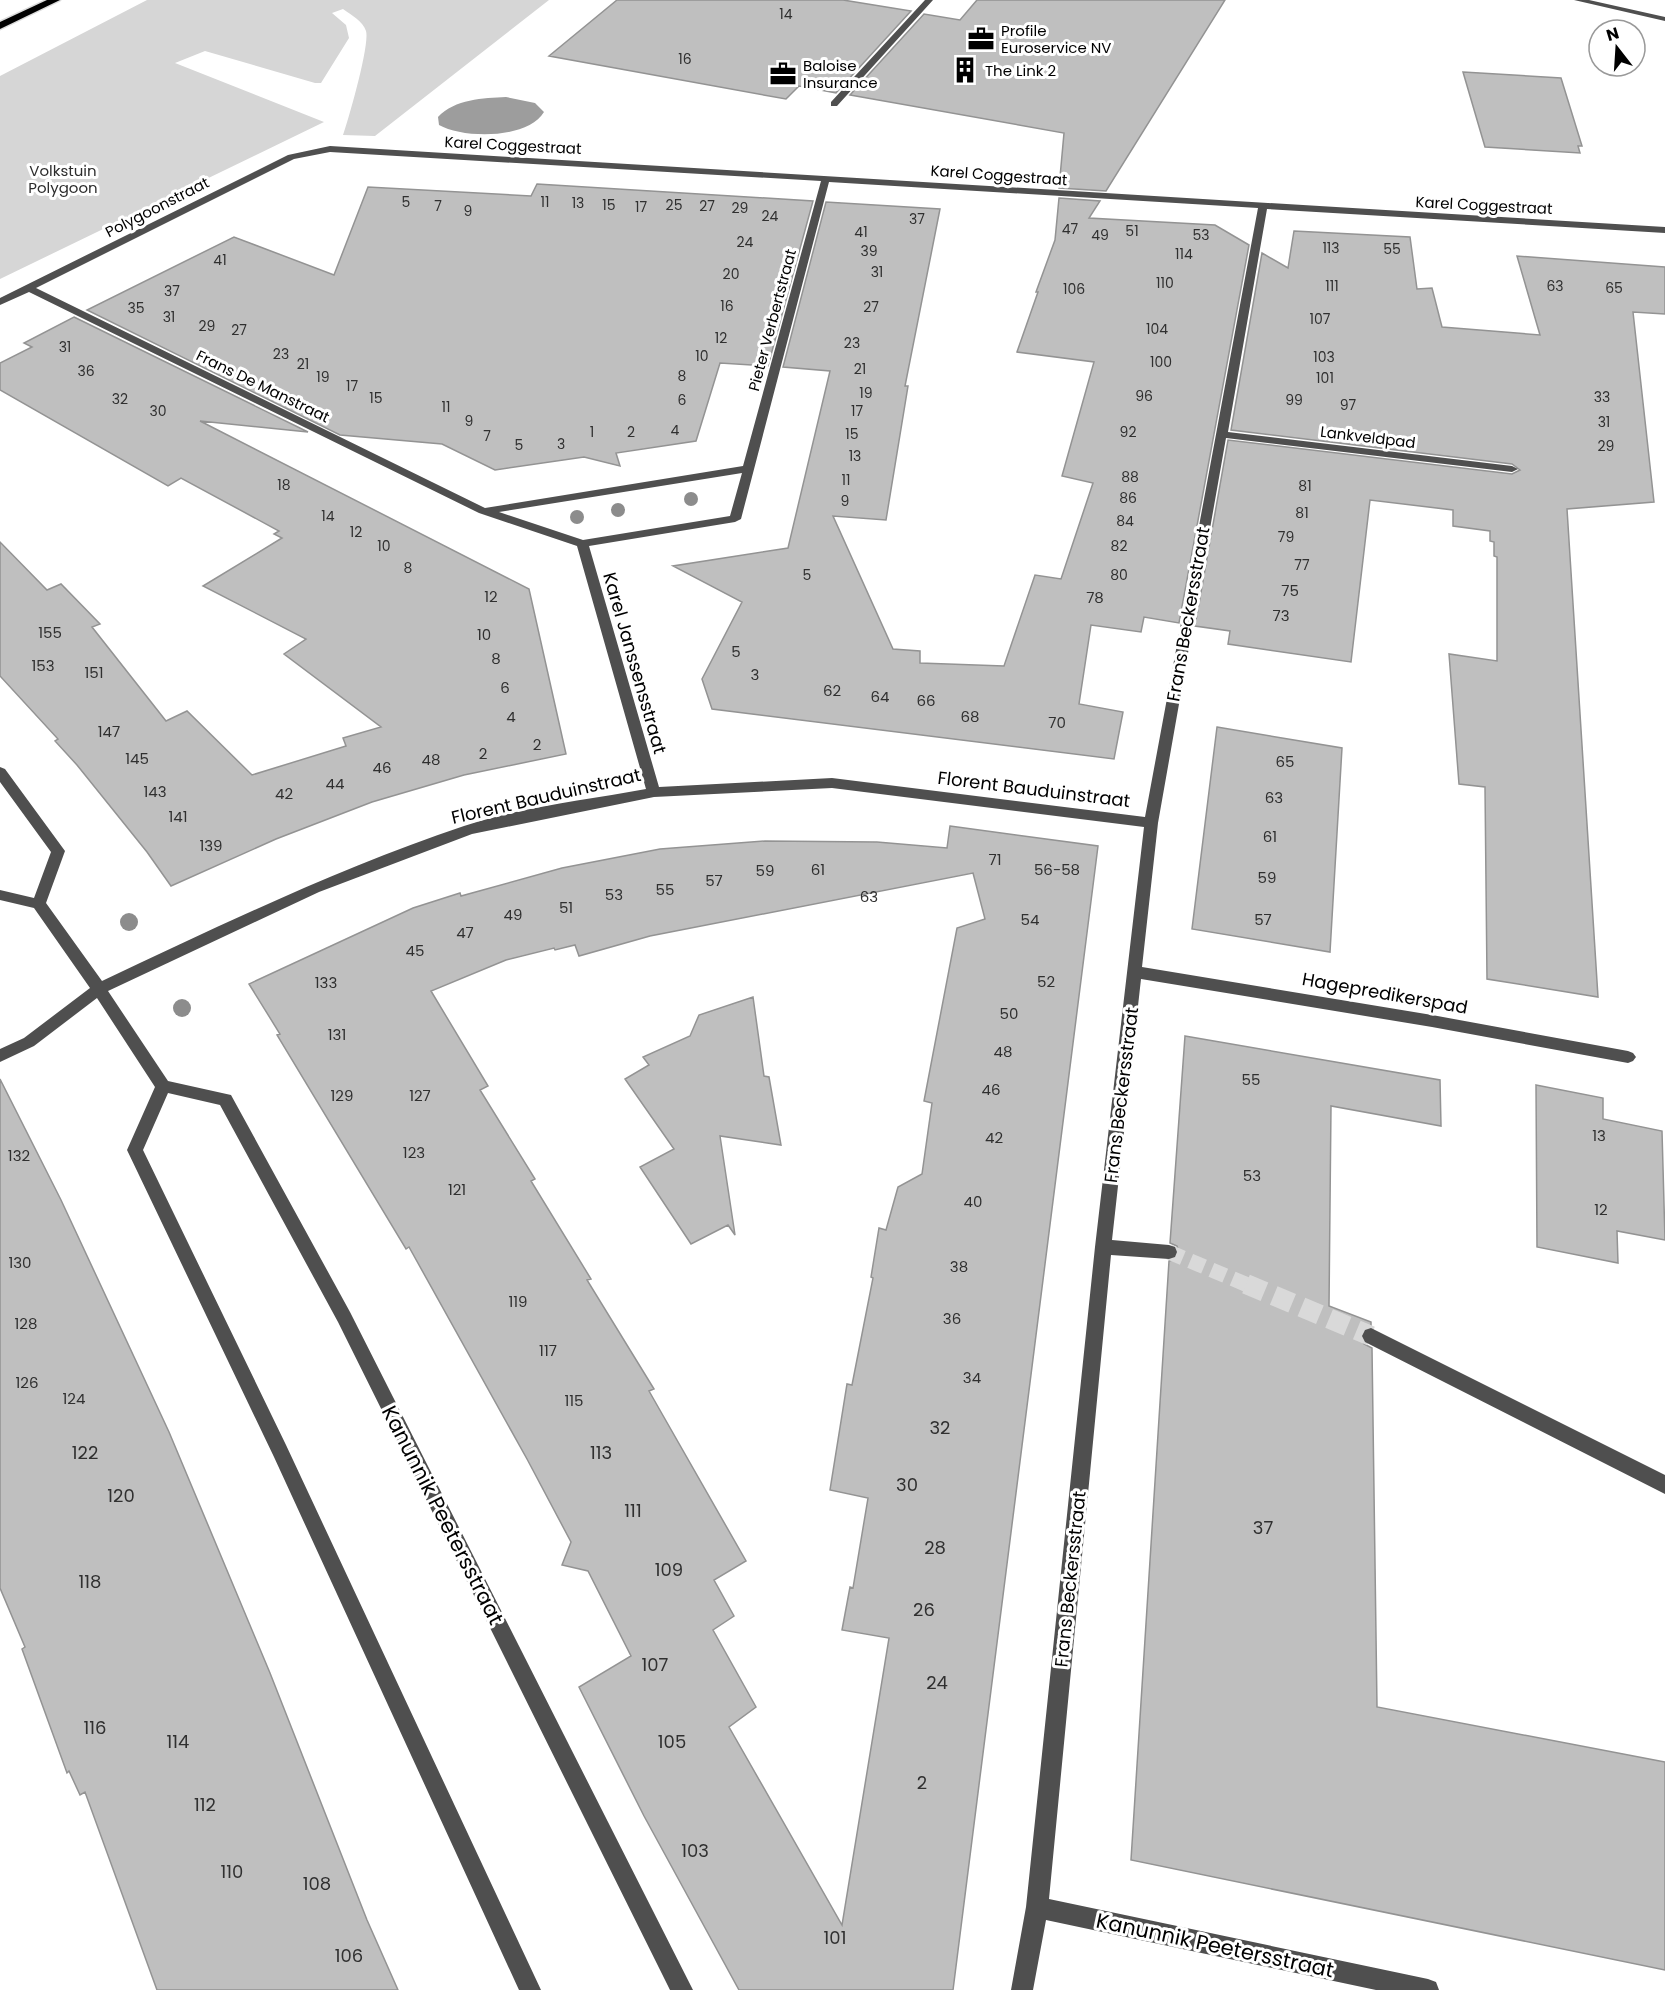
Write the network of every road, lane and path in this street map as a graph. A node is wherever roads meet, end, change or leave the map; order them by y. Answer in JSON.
{"nodes":[{"id":1,"x":55,"y":0,"type":"edge"},
{"id":2,"x":929,"y":0,"type":"edge"},
{"id":3,"x":1578,"y":0,"type":"edge"},
{"id":4,"x":1665,"y":19,"type":"edge"},
{"id":5,"x":0,"y":26,"type":"edge"},
{"id":6,"x":834,"y":104,"type":"dead end"},
{"id":7,"x":330,"y":148,"type":"joint"},
{"id":8,"x":826,"y":178,"type":"junction"},
{"id":9,"x":1263,"y":207,"type":"junction"},
{"id":10,"x":1665,"y":230,"type":"edge"},
{"id":11,"x":29,"y":288,"type":"junction"},
{"id":12,"x":0,"y":302,"type":"edge"},
{"id":13,"x":1220,"y":434,"type":"junction"},
{"id":14,"x":748,"y":469,"type":"junction"},
{"id":15,"x":1512,"y":469,"type":"dead end"},
{"id":16,"x":483,"y":511,"type":"junction"},
{"id":17,"x":582,"y":544,"type":"junction"},
{"id":18,"x":0,"y":772,"type":"edge"},
{"id":19,"x":654,"y":792,"type":"junction"},
{"id":20,"x":1151,"y":824,"type":"junction"},
{"id":21,"x":0,"y":895,"type":"edge"},
{"id":22,"x":39,"y":904,"type":"junction"},
{"id":23,"x":1135,"y":972,"type":"junction"},
{"id":24,"x":99,"y":989,"type":"junction"},
{"id":25,"x":0,"y":1056,"type":"edge"},
{"id":26,"x":1628,"y":1057,"type":"dead end"},
{"id":27,"x":163,"y":1086,"type":"junction"},
{"id":28,"x":1103,"y":1247,"type":"junction"},
{"id":29,"x":1169,"y":1251,"type":"tunnel mouth"},
{"id":30,"x":1371,"y":1336,"type":"tunnel mouth"},
{"id":31,"x":1665,"y":1485,"type":"edge"},
{"id":32,"x":1037,"y":1907,"type":"junction"},
{"id":33,"x":530,"y":1990,"type":"edge"},
{"id":34,"x":682,"y":1990,"type":"edge"},
{"id":35,"x":1022,"y":1990,"type":"edge"},
{"id":36,"x":1428,"y":1990,"type":"edge"}],
"edges":[{"from":1,"to":5,"type":"highway"},
{"from":2,"to":6,"type":"street"},
{"from":3,"to":4,"type":"street"},
{"from":7,"to":8,"type":"street","name":"Karel Coggestraat"},
{"from":7,"to":11,"type":"street","name":"Polygoonstraat"},
{"from":8,"to":9,"type":"street","name":"Karel Coggestraat"},
{"from":8,"to":14,"type":"street","name":"Pieter Verbertstraat"},
{"from":9,"to":10,"type":"street","name":"Karel Coggestraat"},
{"from":9,"to":13,"type":"street","name":"Frans Beckersstraat"},
{"from":11,"to":12,"type":"street","name":"Polygoonstraat"},
{"from":11,"to":16,"type":"street","name":"Frans De Manstraat"},
{"from":13,"to":15,"type":"street","name":"Lankveldpad"},
{"from":13,"to":20,"type":"street","name":"Frans Beckersstraat"},
{"from":14,"to":16,"type":"street"},
{"from":14,"to":17,"type":"street","name":"Pieter Verbertstraat"},
{"from":16,"to":17,"type":"street","name":"Frans De Manstraat"},
{"from":17,"to":19,"type":"street","name":"Karel Janssensstraat"},
{"from":18,"to":22,"type":"street"},
{"from":19,"to":20,"type":"street","name":"Florent Bauduinstraat"},
{"from":19,"to":24,"type":"street","name":"Florent Bauduinstraat"},
{"from":20,"to":23,"type":"street","name":"Frans Beckersstraat"},
{"from":21,"to":22,"type":"street"},
{"from":22,"to":24,"type":"street"},
{"from":23,"to":26,"type":"street","name":"Hagepredikerspad"},
{"from":23,"to":28,"type":"street","name":"Frans Beckersstraat"},
{"from":24,"to":25,"type":"street","name":"Florent Bauduinstraat"},
{"from":24,"to":27,"type":"street"},
{"from":27,"to":33,"type":"street"},
{"from":27,"to":34,"type":"street","name":"Kanunnik Peetersstraat"},
{"from":28,"to":29,"type":"street"},
{"from":28,"to":32,"type":"street","name":"Frans Beckersstraat"},
{"from":30,"to":31,"type":"street"},
{"from":32,"to":35,"type":"street","name":"Frans Beckersstraat"},
{"from":32,"to":36,"type":"street","name":"Kanunnik Peetersstraat"}]}
